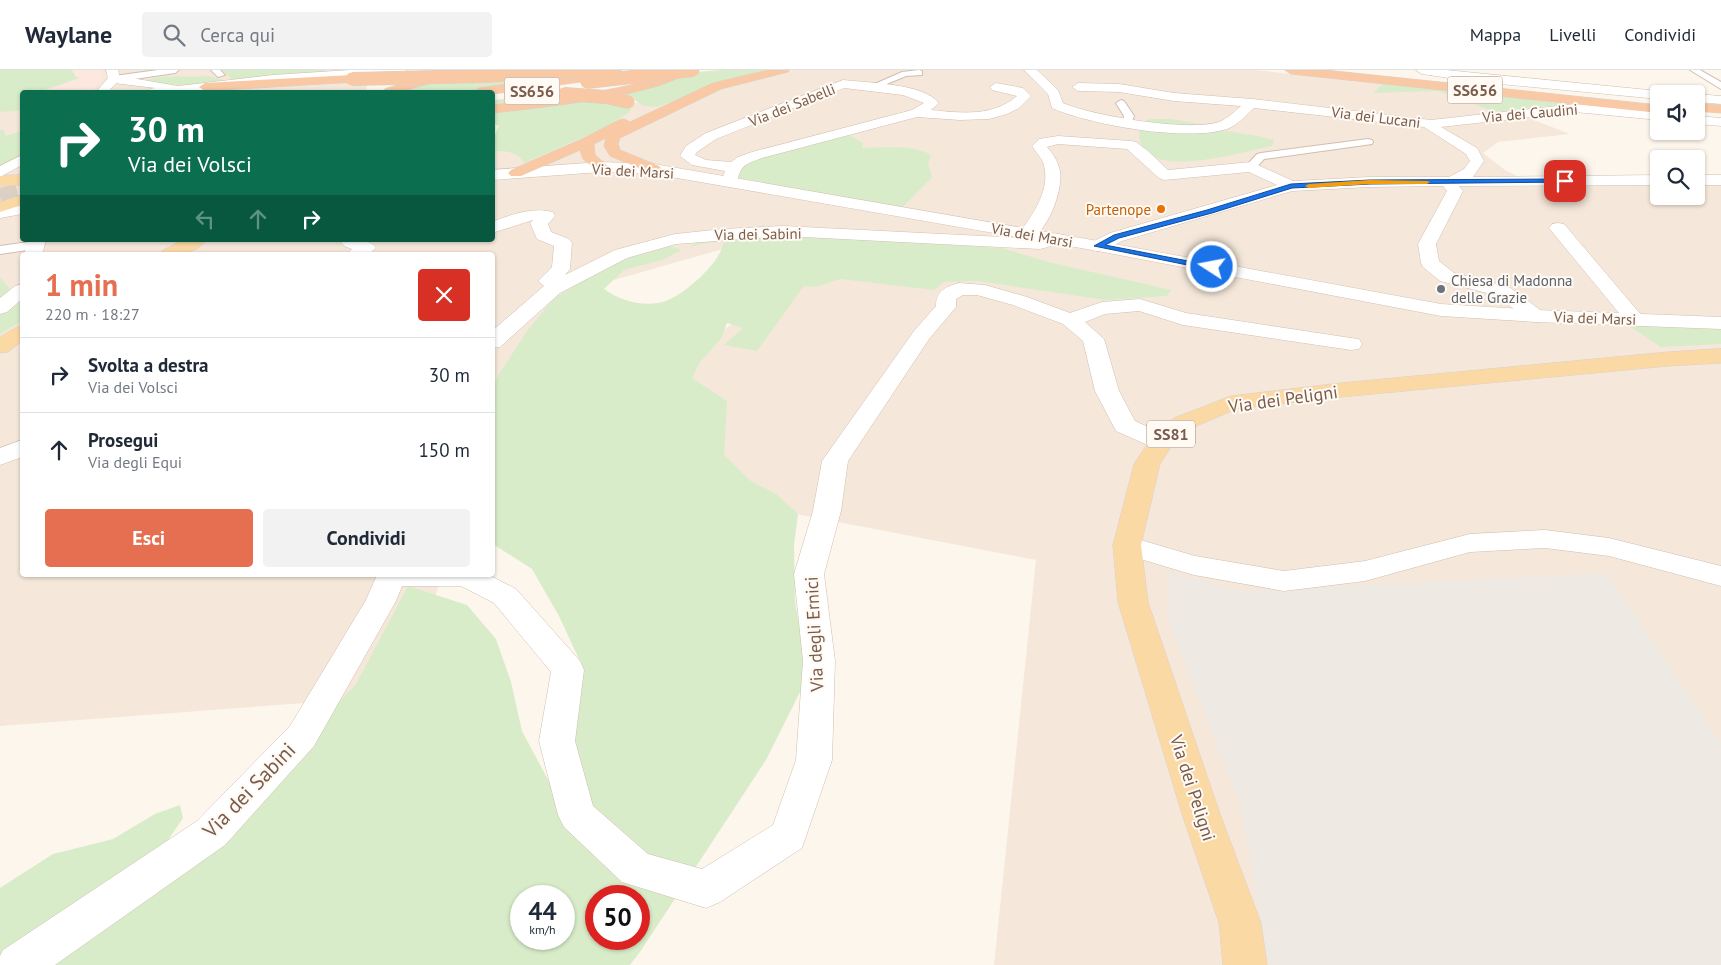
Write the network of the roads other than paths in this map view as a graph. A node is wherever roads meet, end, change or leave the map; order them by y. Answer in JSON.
{"nodes":[{"id":1,"x":175,"y":70,"type":"edge"},
{"id":2,"x":401,"y":70,"type":"edge"},
{"id":3,"x":471,"y":70,"type":"edge"},
{"id":4,"x":607,"y":70,"type":"edge"},
{"id":5,"x":646,"y":70,"type":"edge"},
{"id":6,"x":683,"y":70,"type":"edge"},
{"id":7,"x":693,"y":70,"type":"edge"},
{"id":8,"x":784,"y":70,"type":"edge"},
{"id":9,"x":1030,"y":70,"type":"edge"},
{"id":10,"x":1291,"y":70,"type":"edge"},
{"id":11,"x":1346,"y":70,"type":"edge"},
{"id":12,"x":1422,"y":70,"type":"edge"},
{"id":13,"x":1694,"y":70,"type":"edge"},
{"id":14,"x":919,"y":73,"type":"dead end"},
{"id":15,"x":113,"y":74,"type":"edge"},
{"id":16,"x":346,"y":74,"type":"edge"},
{"id":17,"x":427,"y":80,"type":"junction"},
{"id":18,"x":872,"y":86,"type":"junction"},
{"id":19,"x":1721,"y":86,"type":"edge"},
{"id":20,"x":205,"y":87,"type":"junction"},
{"id":21,"x":996,"y":87,"type":"dead end"},
{"id":22,"x":1078,"y":88,"type":"dead end"},
{"id":23,"x":292,"y":89,"type":"junction"},
{"id":24,"x":568,"y":89,"type":"junction"},
{"id":25,"x":103,"y":90,"type":"edge"},
{"id":26,"x":174,"y":90,"type":"edge"},
{"id":27,"x":275,"y":90,"type":"edge"},
{"id":28,"x":300,"y":90,"type":"edge"},
{"id":29,"x":395,"y":90,"type":"edge"},
{"id":30,"x":493,"y":90,"type":"edge"},
{"id":31,"x":1650,"y":94,"type":"edge"},
{"id":32,"x":495,"y":97,"type":"edge"},
{"id":33,"x":1705,"y":99,"type":"edge"},
{"id":34,"x":1721,"y":100,"type":"edge"},
{"id":35,"x":1650,"y":102,"type":"edge"},
{"id":36,"x":1121,"y":103,"type":"dead end"},
{"id":37,"x":1252,"y":104,"type":"junction"},
{"id":38,"x":1650,"y":108,"type":"edge"},
{"id":39,"x":1705,"y":108,"type":"edge"},
{"id":40,"x":495,"y":109,"type":"edge"},
{"id":41,"x":1721,"y":109,"type":"edge"},
{"id":42,"x":917,"y":113,"type":"junction"},
{"id":43,"x":1705,"y":113,"type":"edge"},
{"id":44,"x":1650,"y":115,"type":"edge"},
{"id":45,"x":1721,"y":115,"type":"edge"},
{"id":46,"x":1705,"y":121,"type":"edge"},
{"id":47,"x":1128,"y":122,"type":"junction"},
{"id":48,"x":1721,"y":122,"type":"edge"},
{"id":49,"x":1431,"y":124,"type":"junction"},
{"id":50,"x":587,"y":142,"type":"junction"},
{"id":51,"x":1368,"y":142,"type":"dead end"},
{"id":52,"x":20,"y":160,"type":"edge"},
{"id":53,"x":601,"y":167,"type":"junction"},
{"id":54,"x":1251,"y":167,"type":"junction"},
{"id":55,"x":654,"y":169,"type":"junction"},
{"id":56,"x":0,"y":172,"type":"edge"},
{"id":57,"x":516,"y":173,"type":"junction"},
{"id":58,"x":731,"y":174,"type":"junction"},
{"id":59,"x":495,"y":175,"type":"edge"},
{"id":60,"x":20,"y":180,"type":"edge"},
{"id":61,"x":1650,"y":180,"type":"edge"},
{"id":62,"x":1705,"y":180,"type":"edge"},
{"id":63,"x":1721,"y":180,"type":"edge"},
{"id":64,"x":0,"y":181,"type":"edge"},
{"id":65,"x":1449,"y":183,"type":"junction"},
{"id":66,"x":1291,"y":186,"type":"junction"},
{"id":67,"x":20,"y":203,"type":"edge"},
{"id":68,"x":1,"y":209,"type":"edge"},
{"id":69,"x":20,"y":209,"type":"edge"},
{"id":70,"x":495,"y":227,"type":"edge"},
{"id":71,"x":1558,"y":228,"type":"dead end"},
{"id":72,"x":1028,"y":234,"type":"junction"},
{"id":73,"x":1054,"y":238,"type":"junction"},
{"id":74,"x":193,"y":242,"type":"edge"},
{"id":75,"x":350,"y":242,"type":"edge"},
{"id":76,"x":1098,"y":246,"type":"junction"},
{"id":77,"x":35,"y":247,"type":"edge"},
{"id":78,"x":0,"y":250,"type":"edge"},
{"id":79,"x":174,"y":252,"type":"edge"},
{"id":80,"x":360,"y":252,"type":"edge"},
{"id":81,"x":559,"y":286,"type":"junction"},
{"id":82,"x":20,"y":292,"type":"edge"},
{"id":83,"x":0,"y":308,"type":"edge"},
{"id":84,"x":1536,"y":316,"type":"junction"},
{"id":85,"x":1070,"y":320,"type":"junction"},
{"id":86,"x":1635,"y":320,"type":"junction"},
{"id":87,"x":1721,"y":323,"type":"edge"},
{"id":88,"x":20,"y":333,"type":"edge"},
{"id":89,"x":495,"y":339,"type":"edge"},
{"id":90,"x":1351,"y":344,"type":"dead end"},
{"id":91,"x":0,"y":347,"type":"edge"},
{"id":92,"x":1721,"y":356,"type":"edge"},
{"id":93,"x":1162,"y":442,"type":"junction"},
{"id":94,"x":20,"y":449,"type":"edge"},
{"id":95,"x":0,"y":457,"type":"edge"},
{"id":96,"x":1127,"y":545,"type":"junction"},
{"id":97,"x":1721,"y":576,"type":"edge"},
{"id":98,"x":391,"y":577,"type":"edge"},
{"id":99,"x":468,"y":577,"type":"edge"},
{"id":100,"x":18,"y":965,"type":"edge"},
{"id":101,"x":1244,"y":965,"type":"edge"}],
"edges":[{"from":1,"to":15,"type":"lane"},
{"from":2,"to":16,"type":"street"},
{"from":3,"to":17,"type":"street"},
{"from":4,"to":16,"type":"highway","bridge":true},
{"from":5,"to":30,"type":"highway","number":"SS656"},
{"from":6,"to":40,"type":"highway"},
{"from":7,"to":24,"type":"highway","number":"SS656","bridge":true},
{"from":8,"to":55,"type":"highway"},
{"from":9,"to":47,"type":"street"},
{"from":10,"to":38,"type":"highway","number":"SS656"},
{"from":11,"to":35,"type":"highway","number":"SS656"},
{"from":12,"to":31,"type":"street","name":"Via dei Caudini"},
{"from":13,"to":19,"type":"lane"},
{"from":14,"to":18,"type":"lane"},
{"from":15,"to":20,"type":"street"},
{"from":15,"to":25,"type":"street"},
{"from":16,"to":20,"type":"highway"},
{"from":17,"to":23,"type":"street"},
{"from":17,"to":29,"type":"highway"},
{"from":18,"to":42,"type":"street","name":"Via dei Sabelli"},
{"from":18,"to":58,"type":"street","name":"Via dei Sabelli"},
{"from":20,"to":26,"type":"street"},
{"from":21,"to":42,"type":"street","name":"Via dei Sabelli"},
{"from":22,"to":37,"type":"street","name":"Via dei Lucani"},
{"from":23,"to":27,"type":"street"},
{"from":23,"to":28,"type":"highway"},
{"from":24,"to":32,"type":"highway"},
{"from":24,"to":50,"type":"highway","bridge":true},
{"from":33,"to":34,"type":"street"},
{"from":36,"to":47,"type":"lane"},
{"from":37,"to":47,"type":"street"},
{"from":37,"to":49,"type":"street","name":"Via dei Lucani"},
{"from":39,"to":41,"type":"highway"},
{"from":42,"to":58,"type":"street","name":"Via dei Sabelli"},
{"from":43,"to":45,"type":"highway"},
{"from":44,"to":49,"type":"street","name":"Via dei Caudini"},
{"from":46,"to":48,"type":"street"},
{"from":49,"to":65,"type":"street","name":"Via dei Lucani"},
{"from":50,"to":53,"type":"highway"},
{"from":50,"to":57,"type":"highway"},
{"from":51,"to":54,"type":"lane"},
{"from":52,"to":56,"type":"street"},
{"from":53,"to":55,"type":"street","name":"Via dei Marsi"},
{"from":53,"to":57,"type":"street","name":"Via dei Marsi"},
{"from":54,"to":66,"type":"street"},
{"from":54,"to":72,"type":"street"},
{"from":55,"to":58,"type":"street","name":"Via dei Marsi"},
{"from":57,"to":59,"type":"street","name":"Via dei Marsi"},
{"from":58,"to":72,"type":"street","name":"Via dei Marsi"},
{"from":60,"to":64,"type":"main road"},
{"from":61,"to":65,"type":"street"},
{"from":62,"to":63,"type":"street"},
{"from":65,"to":66,"type":"street"},
{"from":65,"to":84,"type":"street"},
{"from":66,"to":76,"type":"street"},
{"from":67,"to":68,"type":"main road"},
{"from":68,"to":69,"type":"street"},
{"from":70,"to":81,"type":"street"},
{"from":71,"to":86,"type":"street"},
{"from":72,"to":73,"type":"street","name":"Via dei Marsi"},
{"from":73,"to":76,"type":"street","name":"Via dei Marsi"},
{"from":73,"to":81,"type":"street","name":"Via dei Sabini"},
{"from":74,"to":79,"type":"main road"},
{"from":75,"to":80,"type":"street"},
{"from":76,"to":84,"type":"street","name":"Via dei Marsi"},
{"from":77,"to":78,"type":"lane"},
{"from":81,"to":89,"type":"street","name":"Via dei Sabini"},
{"from":82,"to":83,"type":"street"},
{"from":84,"to":86,"type":"street","name":"Via dei Marsi"},
{"from":85,"to":90,"type":"street"},
{"from":85,"to":93,"type":"street","name":"Via degli Ernici"},
{"from":85,"to":99,"type":"street","name":"Via degli Ernici"},
{"from":86,"to":87,"type":"street","name":"Via dei Marsi"},
{"from":88,"to":91,"type":"main road"},
{"from":92,"to":93,"type":"main road","name":"Via dei Peligni","number":"SS81"},
{"from":93,"to":96,"type":"main road","name":"Via dei Peligni","number":"SS81"},
{"from":94,"to":95,"type":"street"},
{"from":96,"to":97,"type":"street"},
{"from":96,"to":101,"type":"main road","name":"Via dei Peligni","number":"SS81"},
{"from":98,"to":100,"type":"street","name":"Via dei Sabini"}]}
